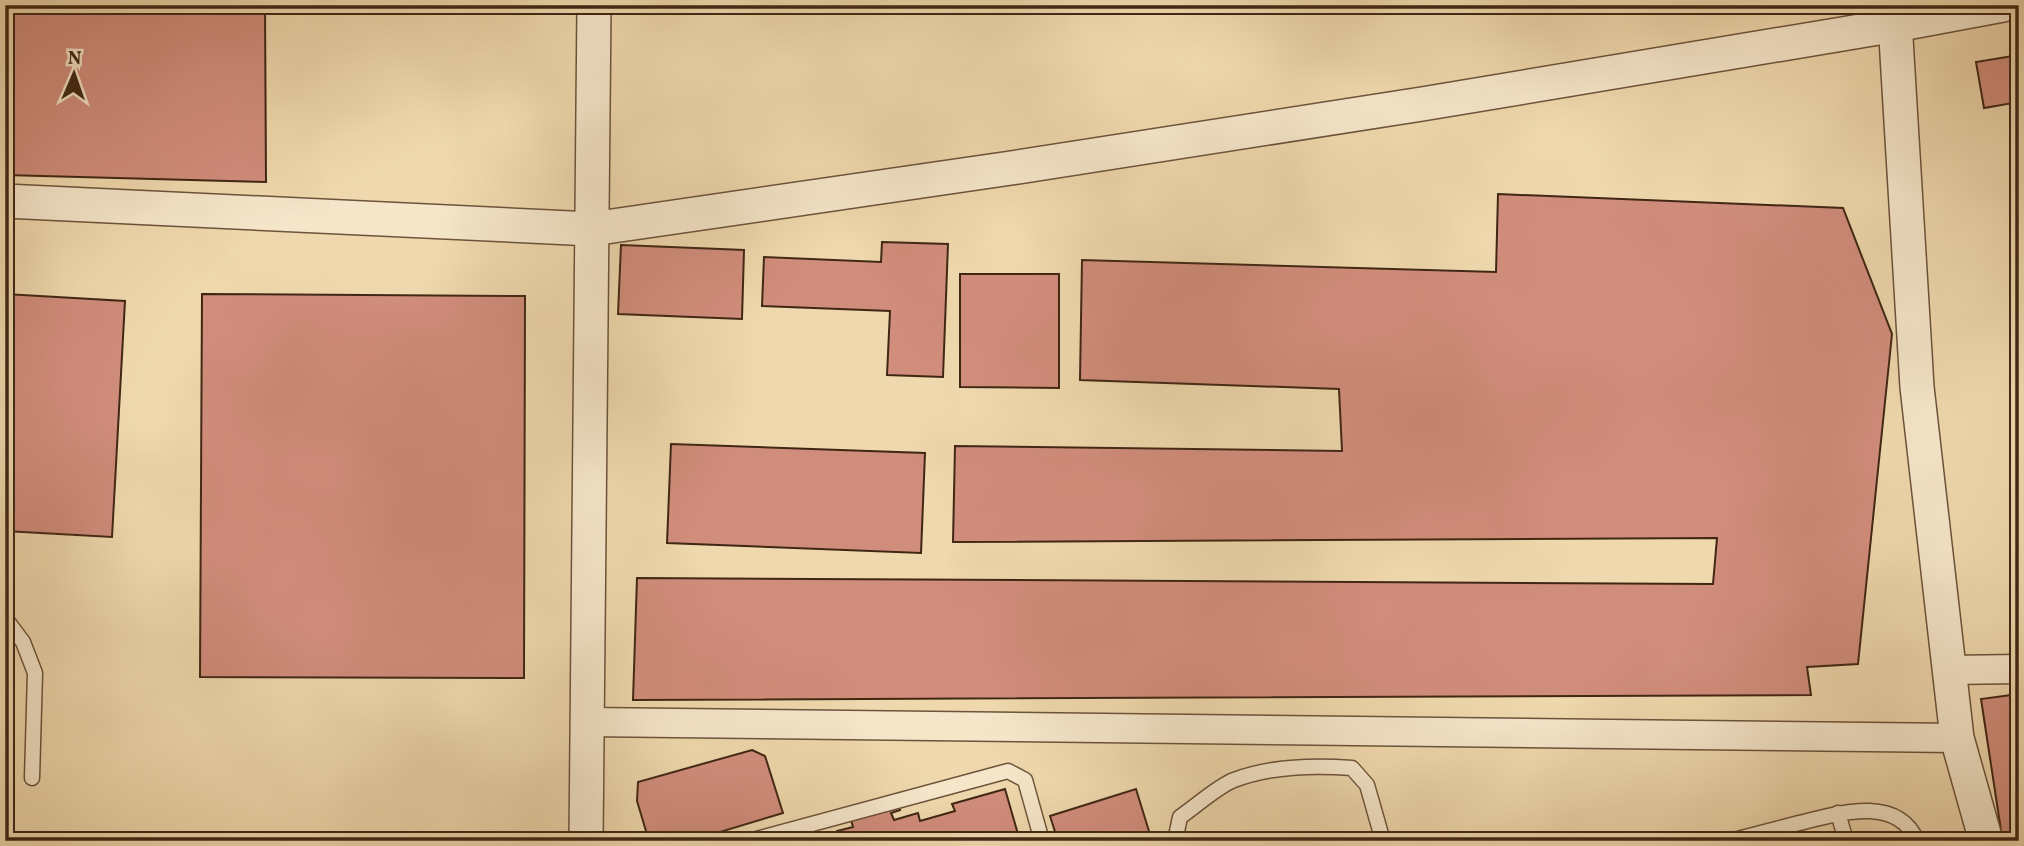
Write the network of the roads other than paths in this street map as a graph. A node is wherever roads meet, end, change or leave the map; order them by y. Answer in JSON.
{"nodes":[{"id":1,"x":594,"y":5,"type":"edge"},
{"id":2,"x":2003,"y":5,"type":"edge"},
{"id":3,"x":1895,"y":15,"type":"edge"},
{"id":4,"x":5,"y":201,"type":"edge"},
{"id":5,"x":592,"y":229,"type":"junction"},
{"id":6,"x":5,"y":618,"type":"edge"},
{"id":7,"x":2019,"y":669,"type":"edge"},
{"id":8,"x":1949,"y":670,"type":"junction"},
{"id":9,"x":588,"y":722,"type":"junction"},
{"id":10,"x":1957,"y":738,"type":"junction"},
{"id":11,"x":32,"y":778,"type":"dead end"},
{"id":12,"x":1838,"y":813,"type":"junction"},
{"id":13,"x":586,"y":841,"type":"edge"},
{"id":14,"x":749,"y":841,"type":"edge"},
{"id":15,"x":1042,"y":841,"type":"edge"},
{"id":16,"x":1175,"y":841,"type":"edge"},
{"id":17,"x":1383,"y":841,"type":"edge"},
{"id":18,"x":1730,"y":841,"type":"edge"},
{"id":19,"x":1846,"y":841,"type":"edge"},
{"id":20,"x":1917,"y":841,"type":"edge"},
{"id":21,"x":1986,"y":841,"type":"edge"}],
"edges":[{"from":1,"to":5,"type":"street"},
{"from":2,"to":3,"type":"street"},
{"from":3,"to":5,"type":"street"},
{"from":3,"to":8,"type":"street"},
{"from":4,"to":5,"type":"street"},
{"from":5,"to":9,"type":"street"},
{"from":6,"to":11,"type":"lane"},
{"from":7,"to":8,"type":"street"},
{"from":8,"to":10,"type":"street"},
{"from":9,"to":10,"type":"street"},
{"from":9,"to":13,"type":"street"},
{"from":10,"to":21,"type":"street"},
{"from":12,"to":18,"type":"lane"},
{"from":12,"to":19,"type":"lane"},
{"from":12,"to":20,"type":"lane"},
{"from":14,"to":15,"type":"lane"},
{"from":16,"to":17,"type":"lane"}]}
